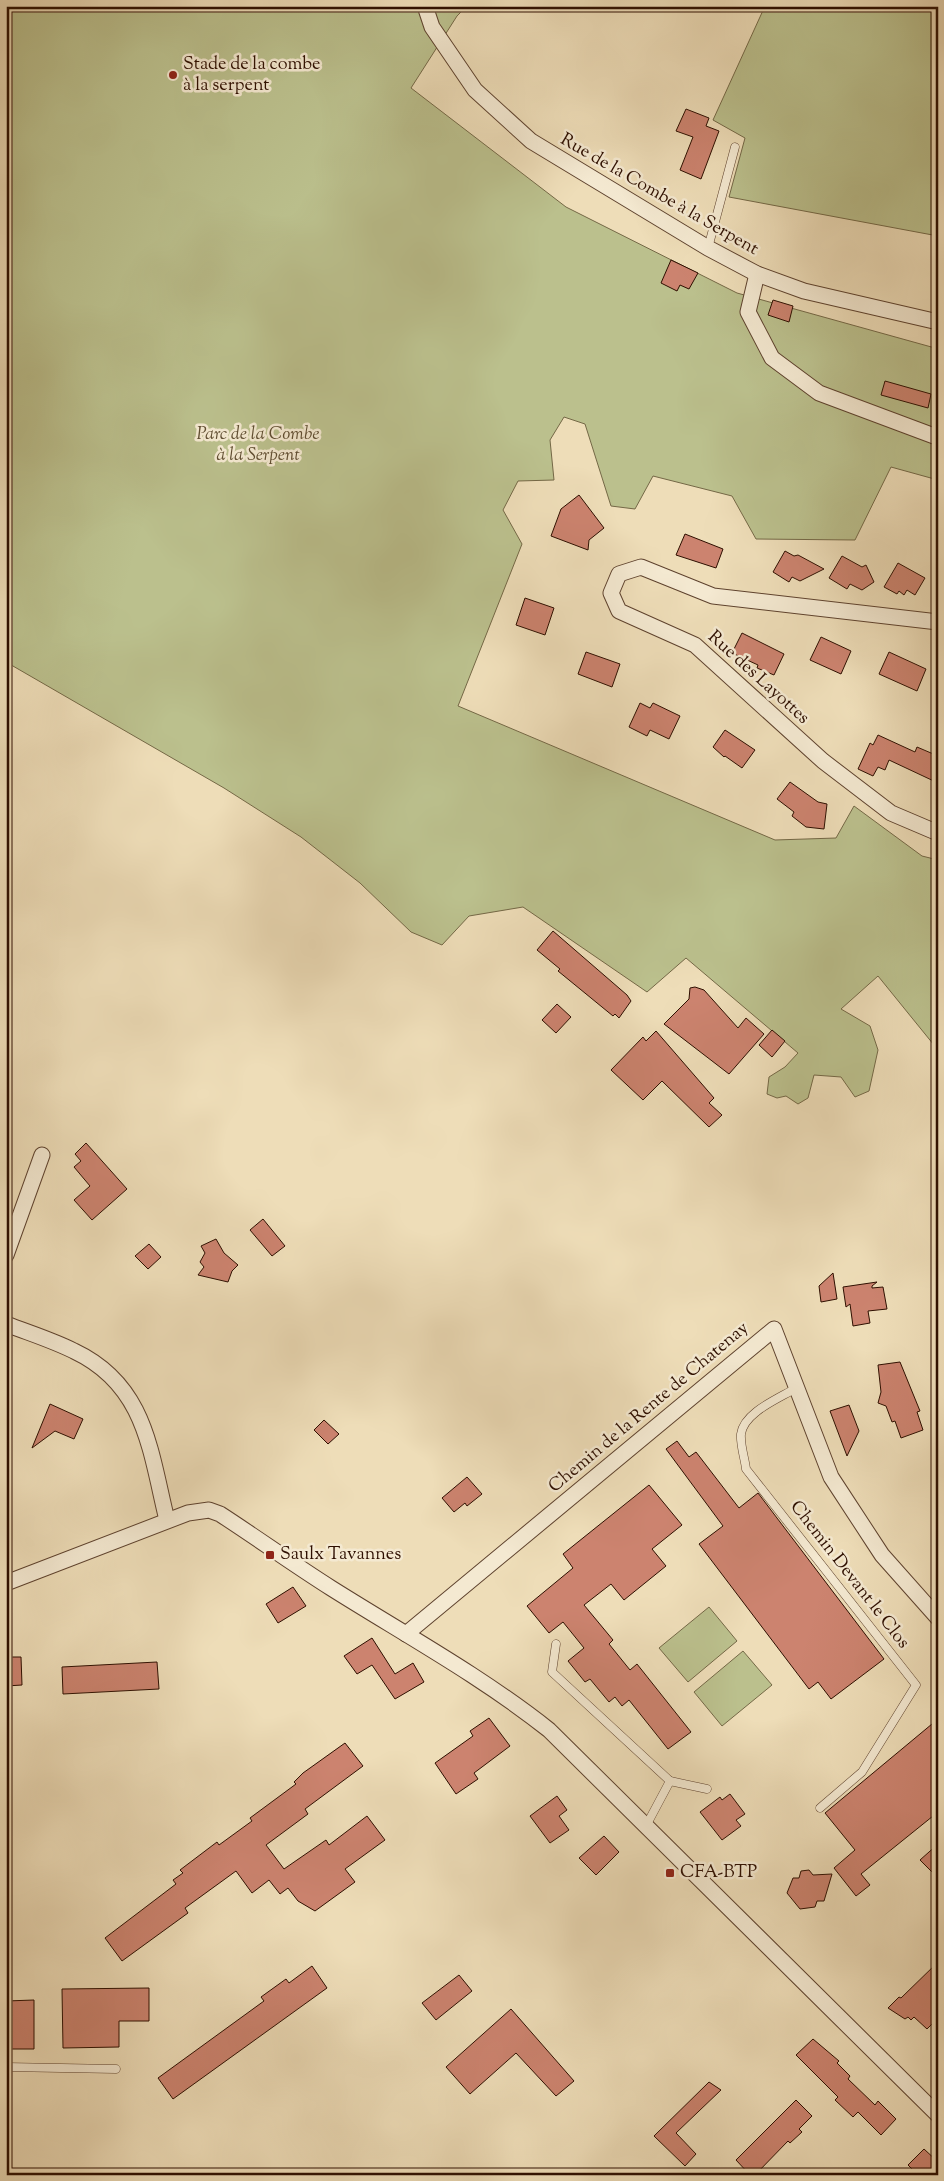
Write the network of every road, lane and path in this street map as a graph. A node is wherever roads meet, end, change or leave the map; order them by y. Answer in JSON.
{"nodes":[{"id":1,"x":425,"y":6,"type":"edge"},
{"id":2,"x":735,"y":147,"type":"dead end"},
{"id":3,"x":708,"y":248,"type":"junction"},
{"id":4,"x":757,"y":274,"type":"junction"},
{"id":5,"x":938,"y":322,"type":"edge"},
{"id":6,"x":934,"y":436,"type":"dead end"},
{"id":7,"x":938,"y":622,"type":"edge"},
{"id":8,"x":938,"y":833,"type":"edge"},
{"id":9,"x":42,"y":1155,"type":"dead end"},
{"id":10,"x":6,"y":1255,"type":"edge"},
{"id":11,"x":6,"y":1324,"type":"edge"},
{"id":12,"x":796,"y":1388,"type":"junction"},
{"id":13,"x":167,"y":1520,"type":"junction"},
{"id":14,"x":6,"y":1583,"type":"edge"},
{"id":15,"x":938,"y":1618,"type":"edge"},
{"id":16,"x":406,"y":1634,"type":"junction"},
{"id":17,"x":556,"y":1644,"type":"dead end"},
{"id":18,"x":670,"y":1781,"type":"junction"},
{"id":19,"x":707,"y":1789,"type":"dead end"},
{"id":20,"x":820,"y":1808,"type":"dead end"},
{"id":21,"x":646,"y":1826,"type":"junction"},
{"id":22,"x":6,"y":2067,"type":"edge"},
{"id":23,"x":116,"y":2069,"type":"dead end"},
{"id":24,"x":938,"y":2115,"type":"edge"}],
"edges":[{"from":1,"to":3,"type":"street","name":"Rue de la Combe à la Serpent"},
{"from":2,"to":3,"type":"lane"},
{"from":3,"to":4,"type":"street","name":"Rue de la Combe à la Serpent"},
{"from":4,"to":5,"type":"street","name":"Rue de la Combe à la Serpent"},
{"from":4,"to":6,"type":"street"},
{"from":7,"to":8,"type":"street","name":"Rue des Layottes"},
{"from":9,"to":10,"type":"street"},
{"from":11,"to":13,"type":"street"},
{"from":12,"to":15,"type":"street","name":"Chemin de la Rente de Chatenay"},
{"from":12,"to":16,"type":"street","name":"Chemin de la Rente de Chatenay"},
{"from":12,"to":20,"type":"lane","name":"Chemin Devant le Clos"},
{"from":13,"to":14,"type":"street"},
{"from":13,"to":16,"type":"street"},
{"from":16,"to":21,"type":"street"},
{"from":17,"to":18,"type":"lane"},
{"from":18,"to":19,"type":"lane"},
{"from":18,"to":21,"type":"lane"},
{"from":21,"to":24,"type":"street"},
{"from":22,"to":23,"type":"lane"}]}
